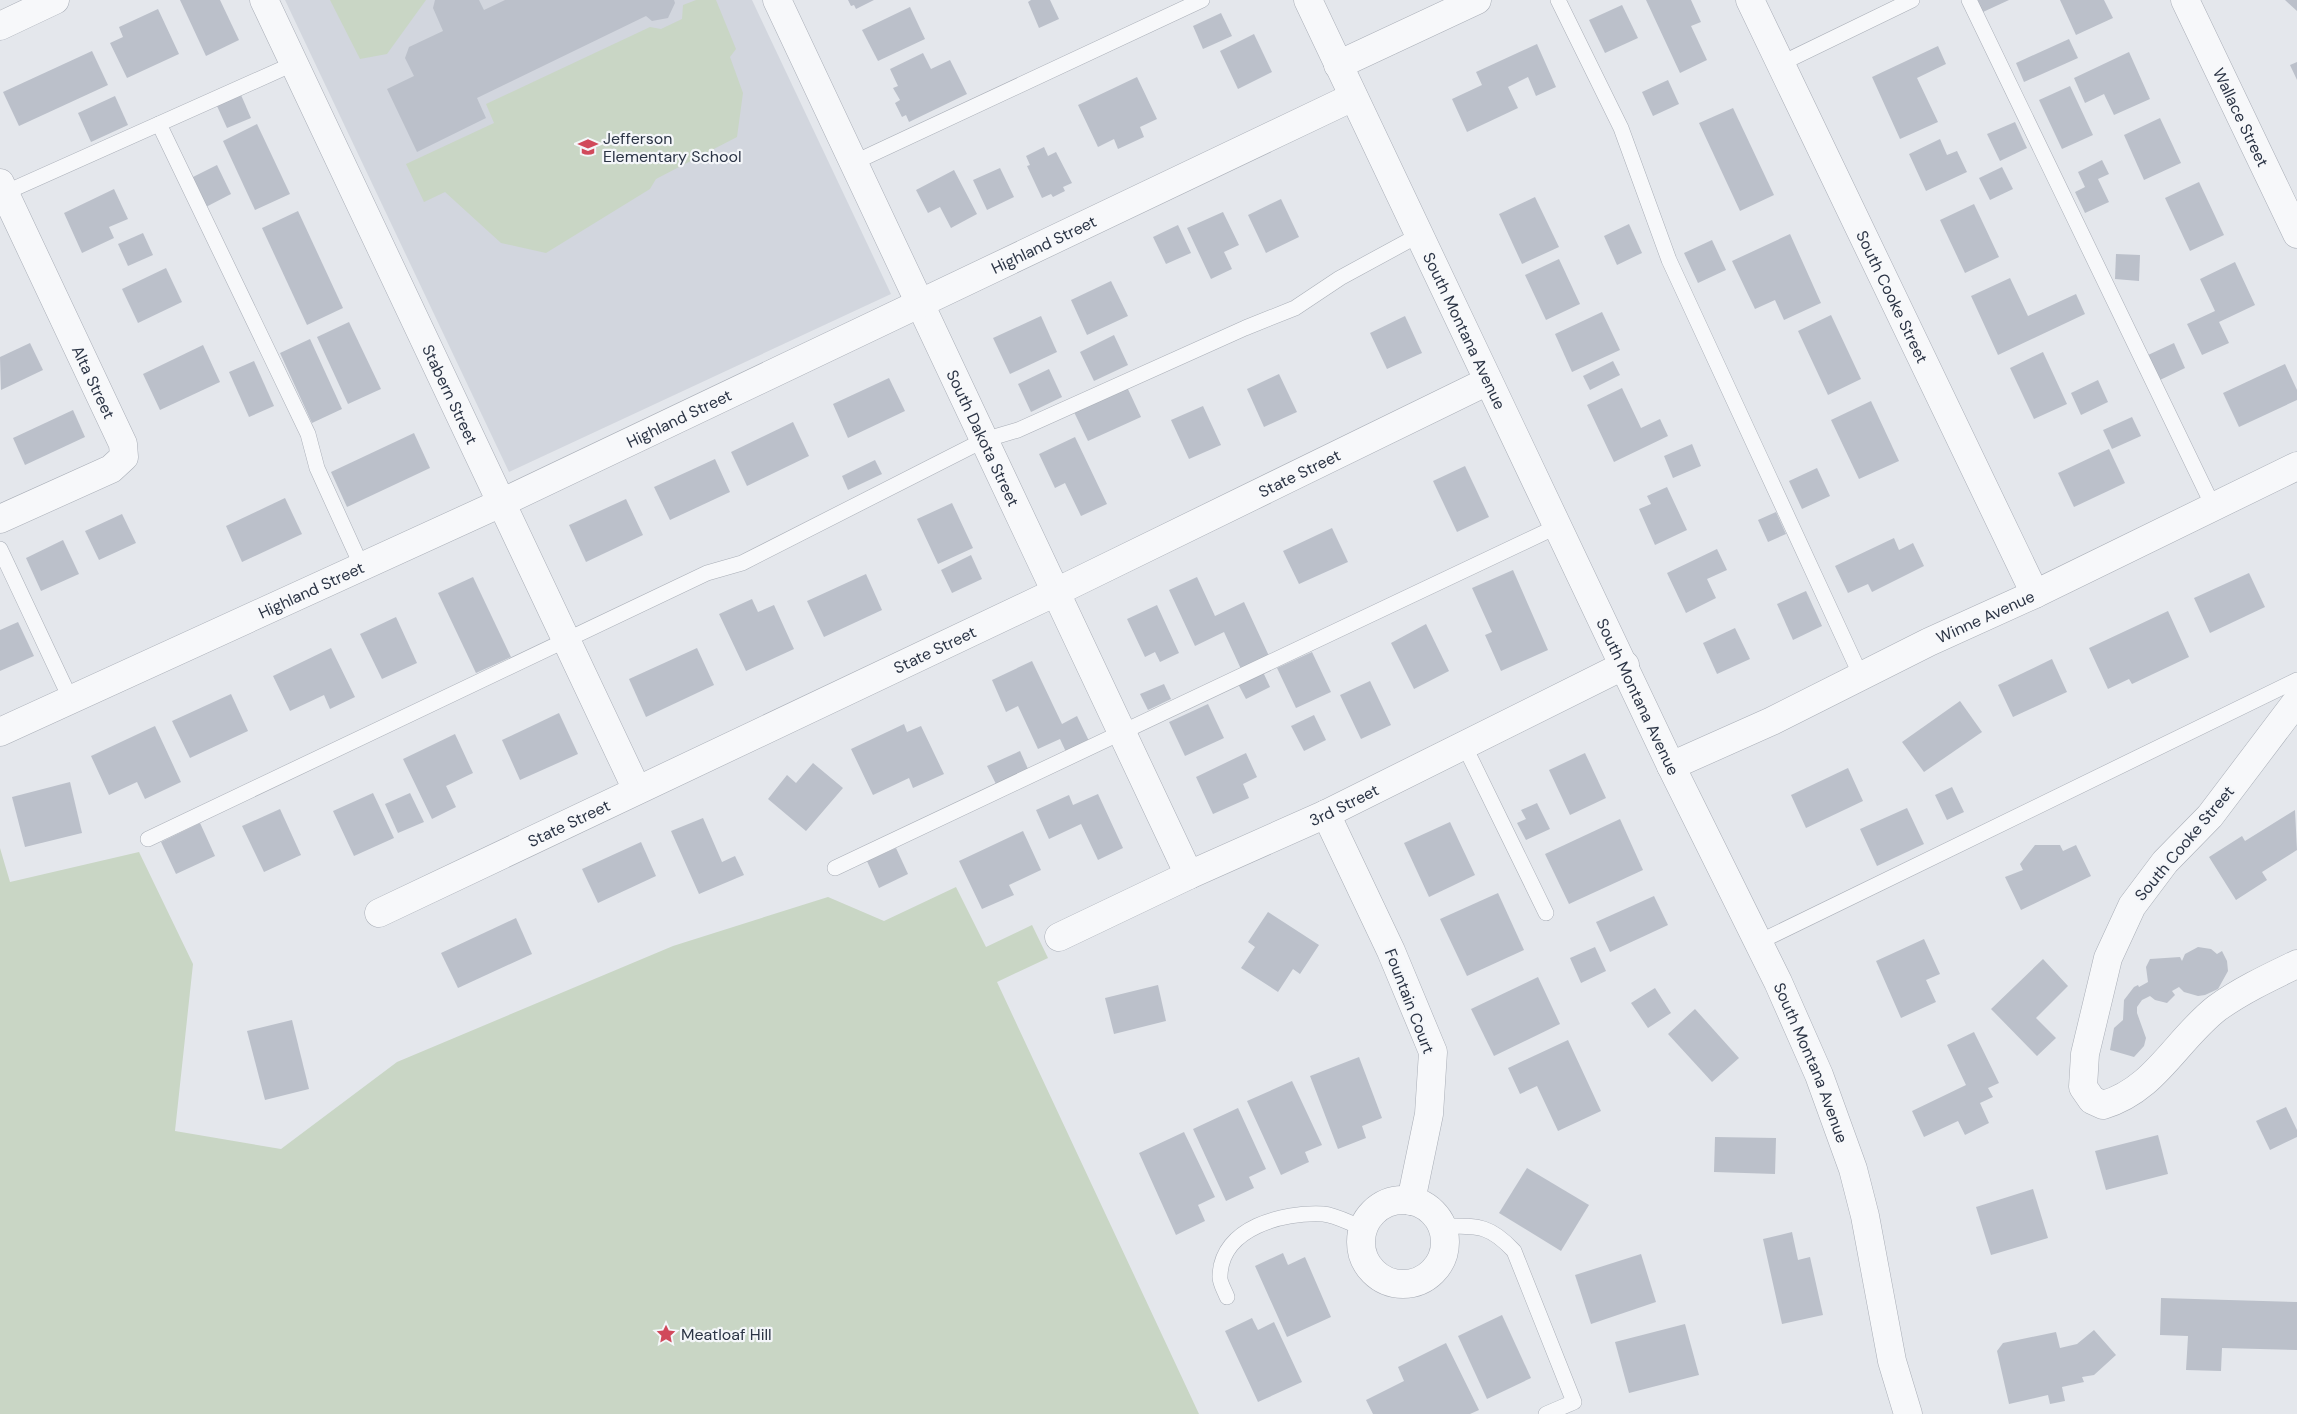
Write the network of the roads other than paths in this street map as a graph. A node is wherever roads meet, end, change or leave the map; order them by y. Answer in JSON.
{"nodes":[{"id":1,"x":54,"y":0,"type":"edge"},
{"id":2,"x":264,"y":0,"type":"edge"},
{"id":3,"x":777,"y":0,"type":"edge"},
{"id":4,"x":1202,"y":0,"type":"edge"},
{"id":5,"x":1308,"y":0,"type":"edge"},
{"id":6,"x":1477,"y":0,"type":"edge"},
{"id":7,"x":1558,"y":0,"type":"edge"},
{"id":8,"x":1750,"y":0,"type":"edge"},
{"id":9,"x":1912,"y":0,"type":"edge"},
{"id":10,"x":1969,"y":0,"type":"edge"},
{"id":11,"x":2185,"y":0,"type":"edge"},
{"id":12,"x":0,"y":26,"type":"edge"},
{"id":13,"x":293,"y":64,"type":"junction"},
{"id":14,"x":1780,"y":64,"type":"junction"},
{"id":15,"x":1338,"y":65,"type":"junction"},
{"id":16,"x":1353,"y":97,"type":"junction"},
{"id":17,"x":159,"y":124,"type":"junction"},
{"id":18,"x":853,"y":163,"type":"junction"},
{"id":19,"x":2,"y":190,"type":"edge"},
{"id":20,"x":2297,"y":234,"type":"edge"},
{"id":21,"x":1419,"y":235,"type":"junction"},
{"id":22,"x":919,"y":303,"type":"junction"},
{"id":23,"x":1488,"y":380,"type":"junction"},
{"id":24,"x":984,"y":440,"type":"junction"},
{"id":25,"x":2297,"y":466,"type":"edge"},
{"id":26,"x":501,"y":503,"type":"junction"},
{"id":27,"x":2213,"y":506,"type":"junction"},
{"id":28,"x":0,"y":519,"type":"edge"},
{"id":29,"x":1558,"y":526,"type":"junction"},
{"id":30,"x":0,"y":549,"type":"edge"},
{"id":31,"x":362,"y":566,"type":"junction"},
{"id":32,"x":1056,"y":592,"type":"junction"},
{"id":33,"x":2035,"y":594,"type":"junction"},
{"id":34,"x":566,"y":641,"type":"junction"},
{"id":35,"x":1625,"y":665,"type":"junction"},
{"id":36,"x":1862,"y":676,"type":"junction"},
{"id":37,"x":2297,"y":680,"type":"edge"},
{"id":38,"x":71,"y":700,"type":"junction"},
{"id":39,"x":2297,"y":701,"type":"edge"},
{"id":40,"x":0,"y":732,"type":"edge"},
{"id":41,"x":1122,"y":732,"type":"junction"},
{"id":42,"x":1464,"y":745,"type":"junction"},
{"id":43,"x":1671,"y":766,"type":"junction"},
{"id":44,"x":637,"y":790,"type":"junction"},
{"id":45,"x":1326,"y":814,"type":"junction"},
{"id":46,"x":148,"y":838,"type":"dead end"},
{"id":47,"x":835,"y":868,"type":"dead end"},
{"id":48,"x":1190,"y":875,"type":"junction"},
{"id":49,"x":380,"y":913,"type":"dead end"},
{"id":50,"x":1546,"y":913,"type":"dead end"},
{"id":51,"x":1059,"y":937,"type":"dead end"},
{"id":52,"x":1758,"y":942,"type":"junction"},
{"id":53,"x":2297,"y":964,"type":"edge"},
{"id":54,"x":1411,"y":1201,"type":"junction"},
{"id":55,"x":1442,"y":1226,"type":"junction"},
{"id":56,"x":1363,"y":1228,"type":"junction"},
{"id":57,"x":1227,"y":1298,"type":"dead end"},
{"id":58,"x":1546,"y":1414,"type":"edge"},
{"id":59,"x":1908,"y":1414,"type":"edge"}],
"edges":[{"from":1,"to":12,"type":"street"},
{"from":2,"to":13,"type":"street","name":"Stabern Street"},
{"from":3,"to":18,"type":"street","name":"South Dakota Street"},
{"from":4,"to":18,"type":"lane"},
{"from":5,"to":15,"type":"street","name":"South Montana Avenue"},
{"from":6,"to":15,"type":"street"},
{"from":7,"to":36,"type":"lane"},
{"from":8,"to":14,"type":"street","name":"South Cooke Street"},
{"from":9,"to":14,"type":"lane"},
{"from":10,"to":27,"type":"lane"},
{"from":11,"to":20,"type":"street","name":"Wallace Street"},
{"from":13,"to":17,"type":"lane"},
{"from":13,"to":26,"type":"street","name":"Stabern Street"},
{"from":14,"to":33,"type":"street","name":"South Cooke Street"},
{"from":15,"to":16,"type":"street","name":"South Montana Avenue"},
{"from":16,"to":21,"type":"street","name":"South Montana Avenue"},
{"from":16,"to":22,"type":"street","name":"Highland Street"},
{"from":17,"to":19,"type":"lane"},
{"from":17,"to":31,"type":"lane"},
{"from":18,"to":22,"type":"street","name":"South Dakota Street"},
{"from":19,"to":28,"type":"street","name":"Alta Street"},
{"from":21,"to":23,"type":"street","name":"South Montana Avenue"},
{"from":21,"to":24,"type":"lane"},
{"from":22,"to":24,"type":"street","name":"South Dakota Street"},
{"from":22,"to":26,"type":"street","name":"Highland Street"},
{"from":23,"to":29,"type":"street","name":"South Montana Avenue"},
{"from":23,"to":32,"type":"street","name":"State Street"},
{"from":24,"to":32,"type":"street","name":"South Dakota Street"},
{"from":24,"to":34,"type":"lane"},
{"from":25,"to":27,"type":"street","name":"Winne Avenue"},
{"from":26,"to":31,"type":"street","name":"Highland Street"},
{"from":26,"to":34,"type":"street","name":"Stabern Street"},
{"from":27,"to":33,"type":"street","name":"Winne Avenue"},
{"from":29,"to":35,"type":"street","name":"South Montana Avenue"},
{"from":29,"to":41,"type":"lane"},
{"from":30,"to":38,"type":"lane"},
{"from":31,"to":38,"type":"street","name":"Highland Street"},
{"from":32,"to":41,"type":"street","name":"South Dakota Street"},
{"from":32,"to":44,"type":"street","name":"State Street"},
{"from":33,"to":36,"type":"street","name":"Winne Avenue"},
{"from":34,"to":44,"type":"street","name":"Stabern Street"},
{"from":34,"to":46,"type":"lane"},
{"from":35,"to":42,"type":"street","name":"3rd Street"},
{"from":35,"to":43,"type":"street","name":"South Montana Avenue"},
{"from":36,"to":43,"type":"street","name":"Winne Avenue"},
{"from":37,"to":52,"type":"lane"},
{"from":38,"to":40,"type":"street","name":"Highland Street"},
{"from":39,"to":53,"type":"street","name":"South Cooke Street"},
{"from":41,"to":47,"type":"lane"},
{"from":41,"to":48,"type":"street","name":"South Dakota Street"},
{"from":42,"to":45,"type":"street","name":"3rd Street"},
{"from":42,"to":50,"type":"lane"},
{"from":43,"to":52,"type":"street","name":"South Montana Avenue"},
{"from":44,"to":49,"type":"street","name":"State Street"},
{"from":45,"to":48,"type":"street","name":"3rd Street"},
{"from":45,"to":54,"type":"street","name":"Fountain Court"},
{"from":48,"to":51,"type":"street","name":"3rd Street"},
{"from":52,"to":59,"type":"street","name":"South Montana Avenue"},
{"from":54,"to":55,"type":"street"},
{"from":54,"to":56,"type":"street"},
{"from":55,"to":56,"type":"street"},
{"from":55,"to":58,"type":"lane"},
{"from":56,"to":57,"type":"lane"}]}
